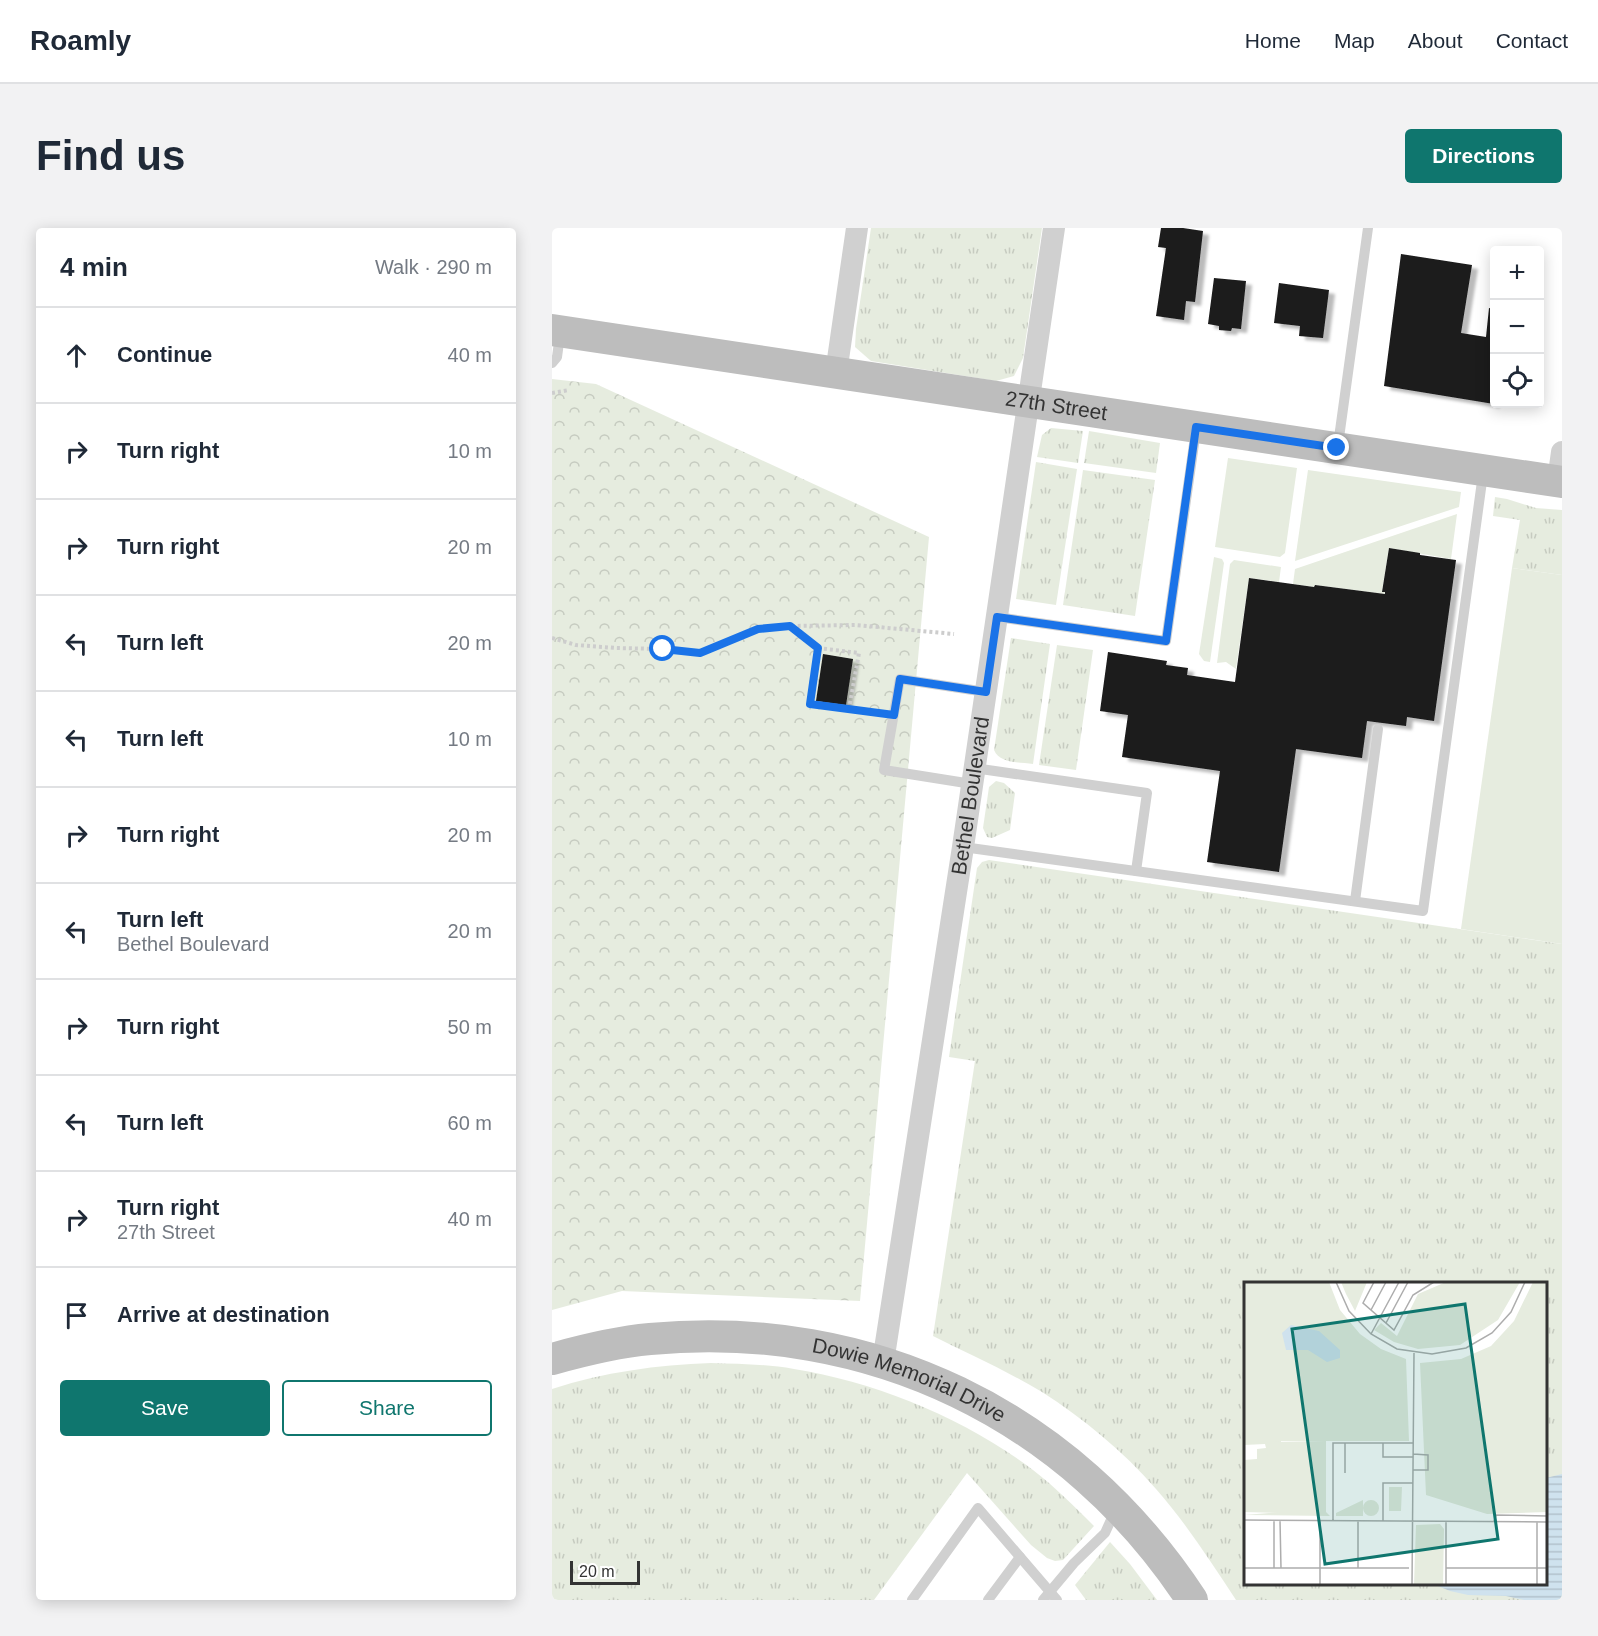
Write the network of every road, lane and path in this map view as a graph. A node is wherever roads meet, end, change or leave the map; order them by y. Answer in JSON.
{"nodes":[{"id":1,"x":857,"y":228,"type":"edge"},
{"id":2,"x":1054,"y":228,"type":"edge"},
{"id":3,"x":1368,"y":228,"type":"edge"},
{"id":4,"x":556,"y":331,"type":"edge"},
{"id":5,"x":552,"y":363,"type":"edge"},
{"id":6,"x":836,"y":373,"type":"junction"},
{"id":7,"x":569,"y":390,"type":"dead end"},
{"id":8,"x":552,"y":393,"type":"edge"},
{"id":9,"x":1028,"y":402,"type":"junction"},
{"id":10,"x":1196,"y":427,"type":"junction"},
{"id":11,"x":1337,"y":448,"type":"junction"},
{"id":12,"x":1484,"y":470,"type":"junction"},
{"id":13,"x":1561,"y":472,"type":"edge"},
{"id":14,"x":997,"y":617,"type":"junction"},
{"id":15,"x":790,"y":626,"type":"junction"},
{"id":16,"x":954,"y":634,"type":"dead end"},
{"id":17,"x":552,"y":638,"type":"edge"},
{"id":18,"x":818,"y":648,"type":"junction"},
{"id":19,"x":986,"y":692,"type":"junction"},
{"id":20,"x":849,"y":709,"type":"junction"},
{"id":21,"x":894,"y":715,"type":"junction"},
{"id":22,"x":1378,"y":729,"type":"dead end"},
{"id":23,"x":973,"y":776,"type":"junction"},
{"id":24,"x":963,"y":847,"type":"junction"},
{"id":25,"x":1136,"y":871,"type":"junction"},
{"id":26,"x":1354,"y":901,"type":"junction"},
{"id":27,"x":552,"y":1359,"type":"edge"},
{"id":28,"x":883,"y":1362,"type":"junction"},
{"id":29,"x":1117,"y":1506,"type":"junction"},
{"id":30,"x":1020,"y":1557,"type":"junction"},
{"id":31,"x":1050,"y":1597,"type":"edge"},
{"id":32,"x":912,"y":1600,"type":"edge"},
{"id":33,"x":988,"y":1600,"type":"edge"},
{"id":34,"x":1192,"y":1600,"type":"edge"}],
"edges":[{"from":1,"to":6,"type":"street"},
{"from":2,"to":9,"type":"street","name":"Bethel Boulevard"},
{"from":3,"to":11,"type":"lane"},
{"from":4,"to":5,"type":"lane"},
{"from":4,"to":6,"type":"street","name":"27th Street"},
{"from":6,"to":9,"type":"street","name":"27th Street"},
{"from":7,"to":8,"type":"path"},
{"from":9,"to":10,"type":"street","name":"27th Street"},
{"from":9,"to":14,"type":"street","name":"Bethel Boulevard"},
{"from":10,"to":11,"type":"street","name":"27th Street"},
{"from":10,"to":14,"type":"lane"},
{"from":11,"to":12,"type":"street","name":"27th Street"},
{"from":12,"to":13,"type":"street","name":"27th Street"},
{"from":12,"to":26,"type":"lane"},
{"from":14,"to":19,"type":"street","name":"Bethel Boulevard"},
{"from":15,"to":16,"type":"path"},
{"from":15,"to":17,"type":"path"},
{"from":15,"to":18,"type":"path"},
{"from":18,"to":20,"type":"path"},
{"from":18,"to":20,"type":"path"},
{"from":19,"to":21,"type":"lane"},
{"from":19,"to":23,"type":"street","name":"Bethel Boulevard"},
{"from":20,"to":21,"type":"path"},
{"from":21,"to":23,"type":"lane"},
{"from":22,"to":26,"type":"lane"},
{"from":23,"to":24,"type":"street","name":"Bethel Boulevard"},
{"from":23,"to":25,"type":"lane"},
{"from":24,"to":25,"type":"lane"},
{"from":24,"to":28,"type":"street","name":"Bethel Boulevard"},
{"from":25,"to":26,"type":"lane"},
{"from":27,"to":28,"type":"street","name":"Dowie Memorial Drive"},
{"from":28,"to":29,"type":"street","name":"Dowie Memorial Drive"},
{"from":29,"to":31,"type":"lane"},
{"from":29,"to":34,"type":"street","name":"Dowie Memorial Drive"},
{"from":30,"to":31,"type":"lane"},
{"from":30,"to":32,"type":"lane"},
{"from":30,"to":33,"type":"lane"}]}
